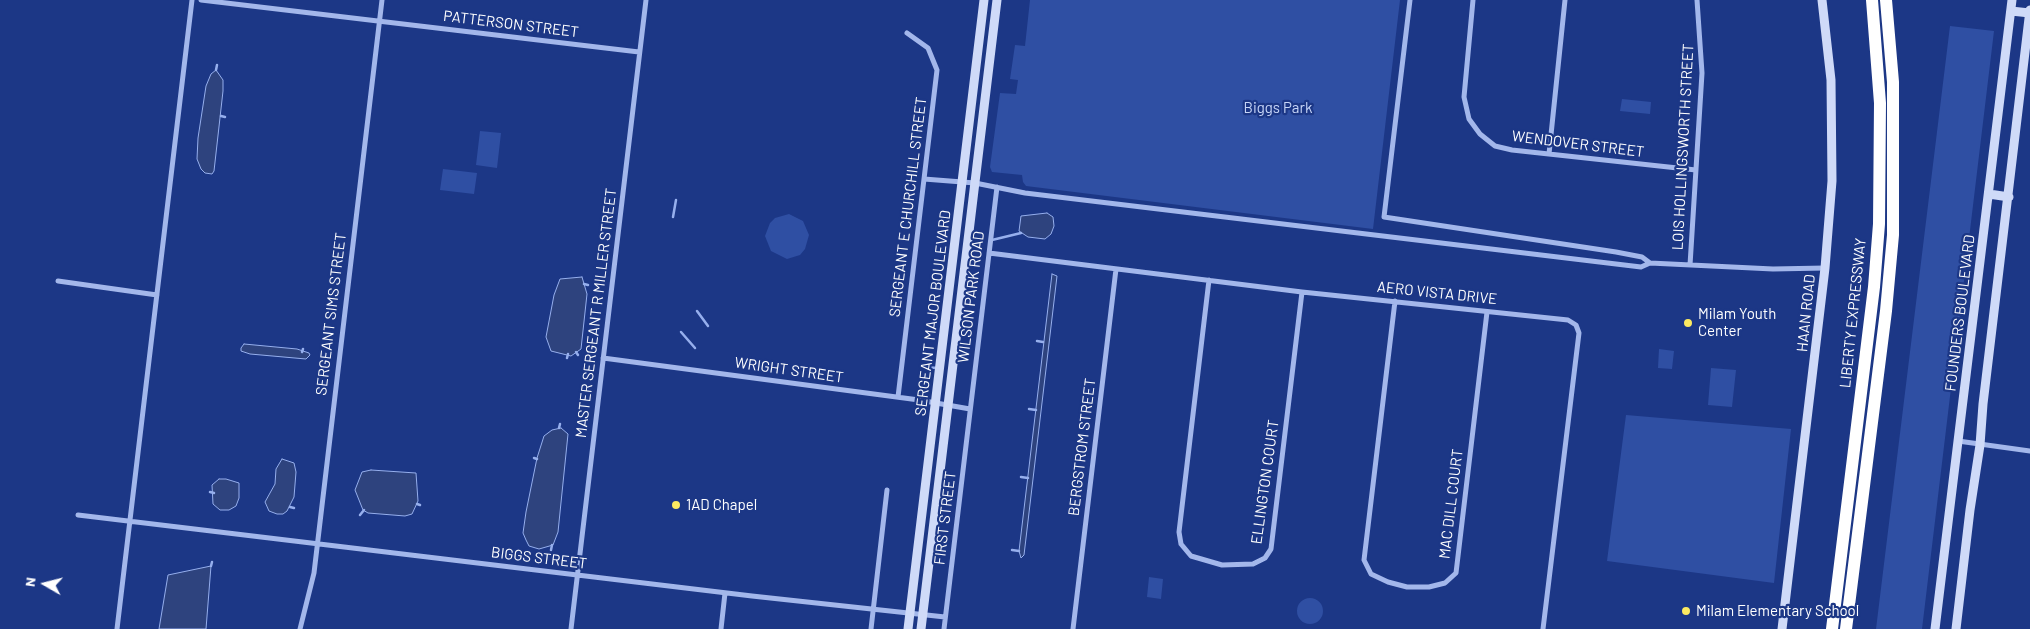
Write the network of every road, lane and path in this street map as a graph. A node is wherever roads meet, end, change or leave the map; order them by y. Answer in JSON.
{"nodes":[{"id":1,"x":192,"y":0,"type":"edge"},
{"id":2,"x":201,"y":0,"type":"edge"},
{"id":3,"x":382,"y":0,"type":"edge"},
{"id":4,"x":646,"y":0,"type":"edge"},
{"id":5,"x":984,"y":0,"type":"edge"},
{"id":6,"x":997,"y":0,"type":"edge"},
{"id":7,"x":1410,"y":0,"type":"edge"},
{"id":8,"x":1473,"y":0,"type":"edge"},
{"id":9,"x":1565,"y":0,"type":"edge"},
{"id":10,"x":1697,"y":0,"type":"edge"},
{"id":11,"x":1822,"y":0,"type":"edge"},
{"id":12,"x":1872,"y":0,"type":"edge"},
{"id":13,"x":1886,"y":0,"type":"edge"},
{"id":14,"x":2012,"y":0,"type":"edge"},
{"id":15,"x":2011,"y":11,"type":"junction"},
{"id":16,"x":2030,"y":12,"type":"edge"},
{"id":17,"x":380,"y":20,"type":"junction"},
{"id":18,"x":907,"y":33,"type":"dead end"},
{"id":19,"x":640,"y":52,"type":"junction"},
{"id":20,"x":1549,"y":154,"type":"junction"},
{"id":21,"x":1696,"y":170,"type":"junction"},
{"id":22,"x":924,"y":179,"type":"junction"},
{"id":23,"x":962,"y":183,"type":"junction"},
{"id":24,"x":975,"y":184,"type":"junction"},
{"id":25,"x":997,"y":187,"type":"junction"},
{"id":26,"x":1989,"y":194,"type":"junction"},
{"id":27,"x":2009,"y":197,"type":"junction"},
{"id":28,"x":989,"y":253,"type":"junction"},
{"id":29,"x":1650,"y":262,"type":"junction"},
{"id":30,"x":1690,"y":265,"type":"junction"},
{"id":31,"x":1825,"y":268,"type":"junction"},
{"id":32,"x":1116,"y":269,"type":"junction"},
{"id":33,"x":1209,"y":280,"type":"junction"},
{"id":34,"x":58,"y":281,"type":"dead end"},
{"id":35,"x":1302,"y":292,"type":"junction"},
{"id":36,"x":157,"y":295,"type":"junction"},
{"id":37,"x":1395,"y":301,"type":"junction"},
{"id":38,"x":1487,"y":312,"type":"junction"},
{"id":39,"x":604,"y":358,"type":"junction"},
{"id":40,"x":898,"y":398,"type":"junction"},
{"id":41,"x":937,"y":403,"type":"junction"},
{"id":42,"x":949,"y":406,"type":"junction"},
{"id":43,"x":970,"y":410,"type":"junction"},
{"id":44,"x":1958,"y":441,"type":"junction"},
{"id":45,"x":1980,"y":444,"type":"junction"},
{"id":46,"x":2030,"y":451,"type":"edge"},
{"id":47,"x":887,"y":490,"type":"dead end"},
{"id":48,"x":78,"y":515,"type":"dead end"},
{"id":49,"x":130,"y":522,"type":"junction"},
{"id":50,"x":317,"y":544,"type":"junction"},
{"id":51,"x":578,"y":575,"type":"junction"},
{"id":52,"x":725,"y":593,"type":"junction"},
{"id":53,"x":873,"y":608,"type":"junction"},
{"id":54,"x":910,"y":612,"type":"junction"},
{"id":55,"x":922,"y":614,"type":"junction"},
{"id":56,"x":946,"y":617,"type":"junction"},
{"id":57,"x":117,"y":629,"type":"edge"},
{"id":58,"x":300,"y":629,"type":"edge"},
{"id":59,"x":571,"y":629,"type":"edge"},
{"id":60,"x":721,"y":629,"type":"edge"},
{"id":61,"x":870,"y":629,"type":"edge"},
{"id":62,"x":908,"y":629,"type":"edge"},
{"id":63,"x":920,"y":629,"type":"edge"},
{"id":64,"x":944,"y":629,"type":"edge"},
{"id":65,"x":1073,"y":629,"type":"edge"},
{"id":66,"x":1543,"y":629,"type":"edge"},
{"id":67,"x":1782,"y":629,"type":"edge"},
{"id":68,"x":1832,"y":629,"type":"edge"},
{"id":69,"x":1846,"y":629,"type":"edge"},
{"id":70,"x":1935,"y":629,"type":"edge"},
{"id":71,"x":1956,"y":629,"type":"edge"}],
"edges":[{"from":1,"to":36,"type":"street"},
{"from":2,"to":17,"type":"street","name":"PATTERSON STREET"},
{"from":3,"to":17,"type":"street","name":"SERGEANT SIMS STREET"},
{"from":4,"to":19,"type":"street","name":"MASTER SERGEANT R MILLER STREET"},
{"from":5,"to":23,"type":"street","name":"SERGEANT MAJOR BOULEVARD"},
{"from":6,"to":24,"type":"street","name":"SERGEANT MAJOR BOULEVARD"},
{"from":7,"to":29,"type":"street"},
{"from":8,"to":20,"type":"street","name":"WENDOVER STREET"},
{"from":9,"to":20,"type":"street"},
{"from":10,"to":21,"type":"street","name":"LOIS HOLLINGSWORTH STREET"},
{"from":11,"to":31,"type":"street","name":"HAAN ROAD"},
{"from":12,"to":68,"type":"highway","name":"LIBERTY EXPRESSWAY"},
{"from":13,"to":69,"type":"highway","name":"LIBERTY EXPRESSWAY"},
{"from":14,"to":15,"type":"street","name":"FOUNDERS BOULEVARD"},
{"from":15,"to":16,"type":"street"},
{"from":15,"to":26,"type":"street","name":"FOUNDERS BOULEVARD"},
{"from":16,"to":27,"type":"street"},
{"from":17,"to":19,"type":"street","name":"PATTERSON STREET"},
{"from":17,"to":50,"type":"street","name":"SERGEANT SIMS STREET"},
{"from":18,"to":22,"type":"street","name":"SERGEANT E CHURCHILL STREET"},
{"from":19,"to":39,"type":"street","name":"MASTER SERGEANT R MILLER STREET"},
{"from":20,"to":21,"type":"street","name":"WENDOVER STREET"},
{"from":21,"to":30,"type":"street","name":"LOIS HOLLINGSWORTH STREET"},
{"from":22,"to":23,"type":"street"},
{"from":22,"to":40,"type":"street","name":"SERGEANT E CHURCHILL STREET"},
{"from":23,"to":24,"type":"street"},
{"from":23,"to":41,"type":"street","name":"SERGEANT MAJOR BOULEVARD"},
{"from":24,"to":25,"type":"street"},
{"from":24,"to":42,"type":"street","name":"SERGEANT MAJOR BOULEVARD"},
{"from":25,"to":28,"type":"street","name":"WILSON PARK ROAD"},
{"from":25,"to":29,"type":"street"},
{"from":26,"to":27,"type":"street"},
{"from":26,"to":44,"type":"street","name":"FOUNDERS BOULEVARD"},
{"from":27,"to":45,"type":"street"},
{"from":28,"to":32,"type":"street","name":"AERO VISTA DRIVE"},
{"from":28,"to":43,"type":"street","name":"WILSON PARK ROAD"},
{"from":29,"to":30,"type":"street"},
{"from":30,"to":31,"type":"street"},
{"from":31,"to":67,"type":"street","name":"HAAN ROAD"},
{"from":32,"to":33,"type":"street","name":"AERO VISTA DRIVE"},
{"from":32,"to":65,"type":"street","name":"BERGSTROM STREET"},
{"from":33,"to":35,"type":"street","name":"AERO VISTA DRIVE"},
{"from":33,"to":35,"type":"street","name":"ELLINGTON COURT"},
{"from":34,"to":36,"type":"street"},
{"from":35,"to":37,"type":"street","name":"AERO VISTA DRIVE"},
{"from":36,"to":49,"type":"street"},
{"from":37,"to":38,"type":"street","name":"AERO VISTA DRIVE"},
{"from":37,"to":38,"type":"street","name":"MAC DILL COURT"},
{"from":38,"to":66,"type":"street","name":"AERO VISTA DRIVE"},
{"from":39,"to":40,"type":"street","name":"WRIGHT STREET"},
{"from":39,"to":51,"type":"street","name":"MASTER SERGEANT R MILLER STREET"},
{"from":40,"to":41,"type":"street","name":"WRIGHT STREET"},
{"from":41,"to":42,"type":"street","name":"WRIGHT STREET"},
{"from":41,"to":54,"type":"street","name":"SERGEANT MAJOR BOULEVARD"},
{"from":42,"to":43,"type":"street","name":"WRIGHT STREET"},
{"from":42,"to":55,"type":"street","name":"SERGEANT MAJOR BOULEVARD"},
{"from":43,"to":56,"type":"street","name":"FIRST STREET"},
{"from":44,"to":45,"type":"street"},
{"from":44,"to":70,"type":"street","name":"FOUNDERS BOULEVARD"},
{"from":45,"to":46,"type":"street"},
{"from":45,"to":71,"type":"street"},
{"from":47,"to":53,"type":"street"},
{"from":48,"to":49,"type":"street","name":"BIGGS STREET"},
{"from":49,"to":50,"type":"street","name":"BIGGS STREET"},
{"from":49,"to":57,"type":"street"},
{"from":50,"to":51,"type":"street","name":"BIGGS STREET"},
{"from":50,"to":58,"type":"street","name":"SERGEANT SIMS STREET"},
{"from":51,"to":52,"type":"street","name":"BIGGS STREET"},
{"from":51,"to":59,"type":"street","name":"MASTER SERGEANT R MILLER STREET"},
{"from":52,"to":53,"type":"street","name":"BIGGS STREET"},
{"from":52,"to":60,"type":"street"},
{"from":53,"to":54,"type":"street","name":"BIGGS STREET"},
{"from":53,"to":61,"type":"street"},
{"from":54,"to":55,"type":"street","name":"BIGGS STREET"},
{"from":54,"to":62,"type":"street","name":"SERGEANT MAJOR BOULEVARD"},
{"from":55,"to":56,"type":"street","name":"BIGGS STREET"},
{"from":55,"to":63,"type":"street","name":"SERGEANT MAJOR BOULEVARD"},
{"from":56,"to":64,"type":"street","name":"FIRST STREET"}]}
